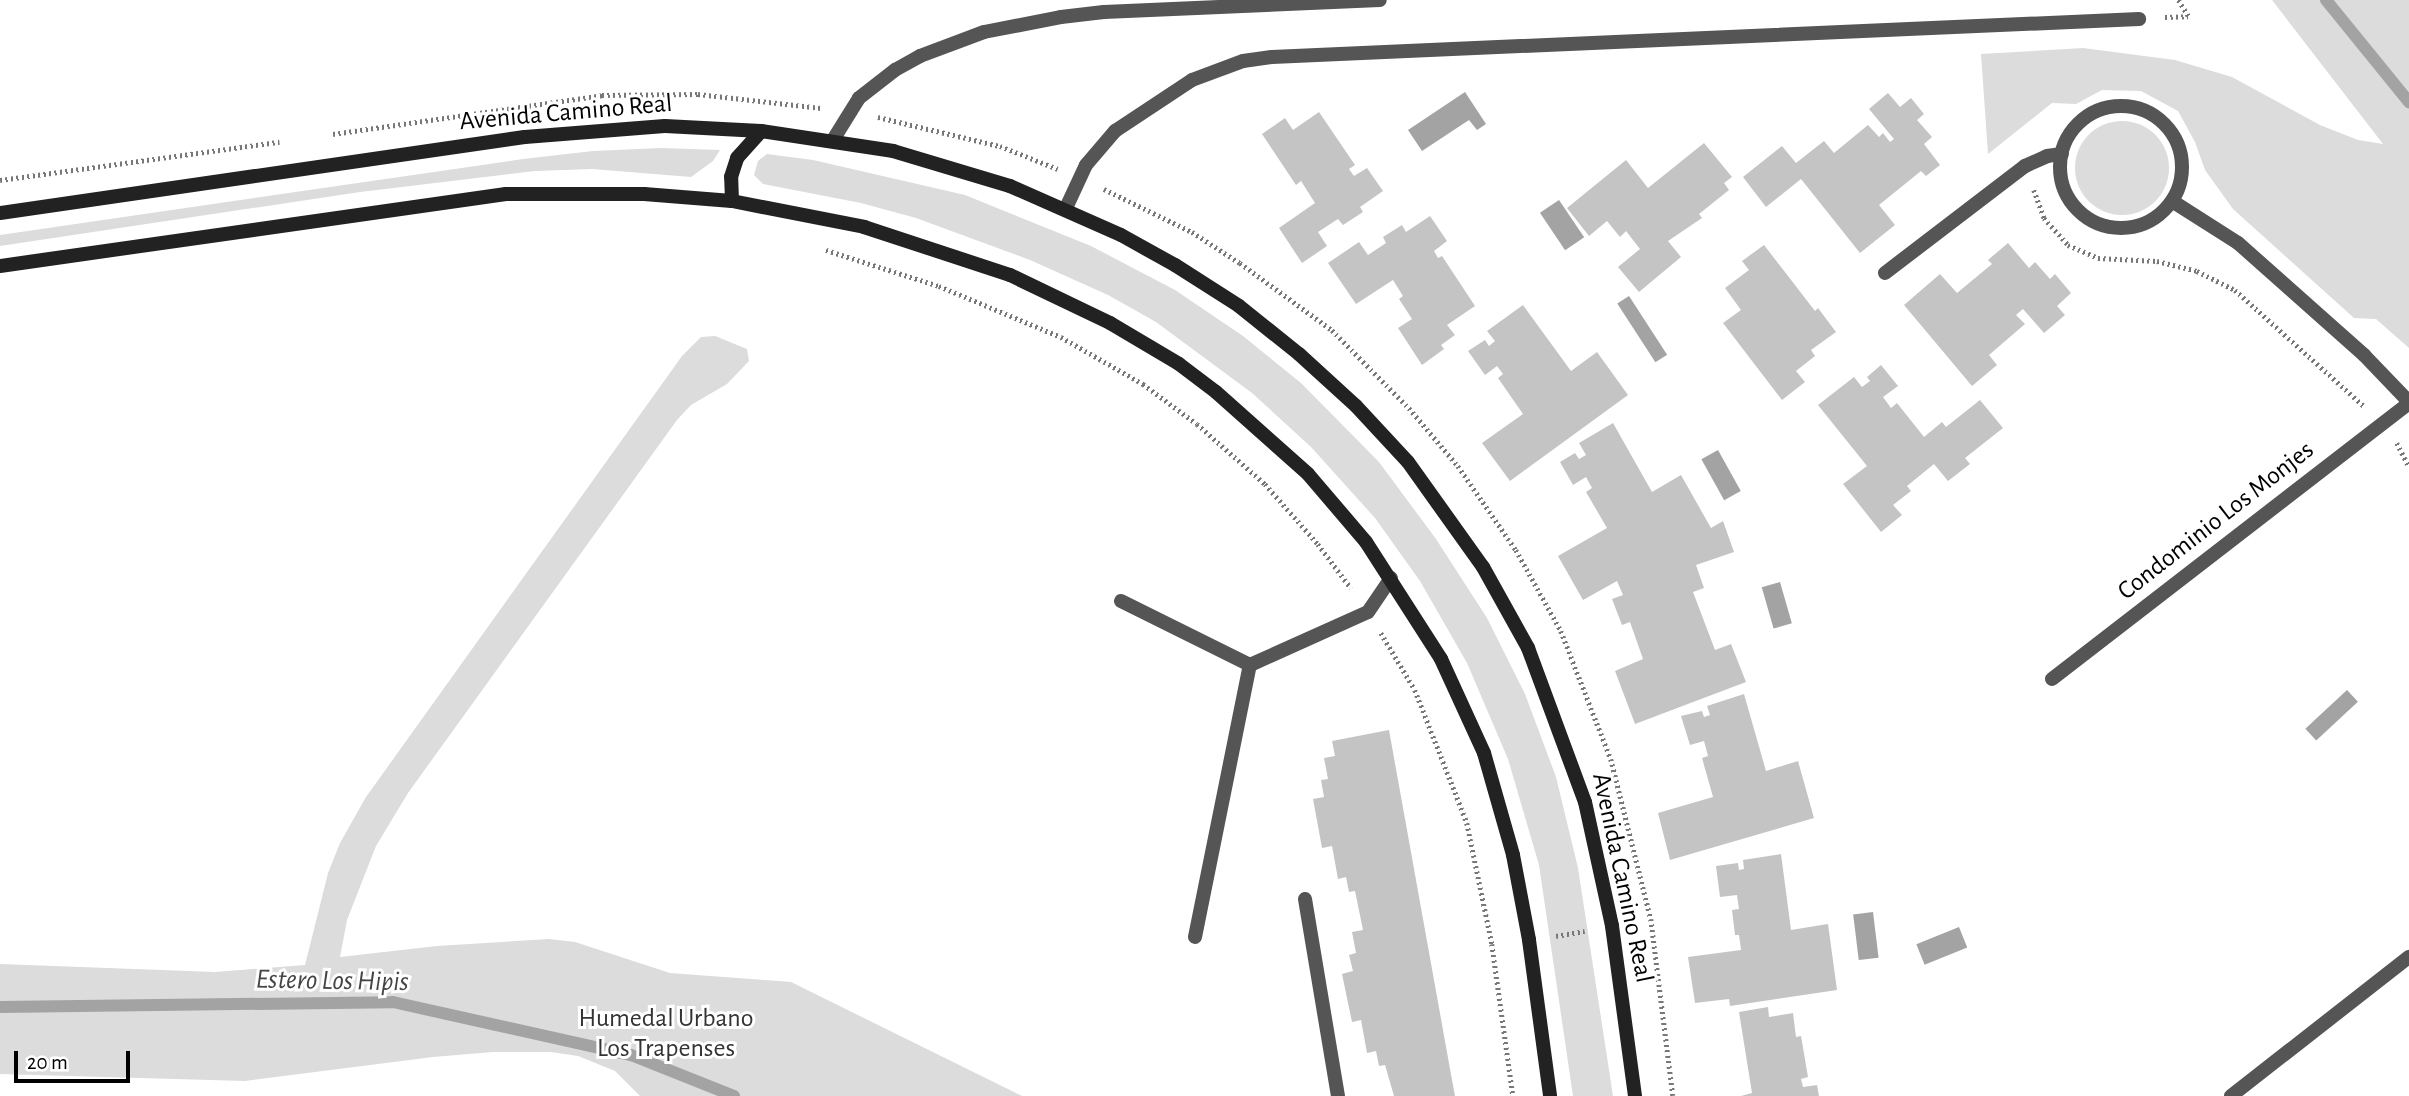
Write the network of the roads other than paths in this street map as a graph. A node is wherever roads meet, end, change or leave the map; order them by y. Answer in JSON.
{"nodes":[{"id":1,"x":1380,"y":0,"type":"edge"},
{"id":2,"x":2139,"y":19,"type":"road end"},
{"id":3,"x":761,"y":131,"type":"junction"},
{"id":4,"x":833,"y":140,"type":"junction"},
{"id":5,"x":2062,"y":154,"type":"junction"},
{"id":6,"x":732,"y":201,"type":"junction"},
{"id":7,"x":2172,"y":201,"type":"junction"},
{"id":8,"x":1066,"y":208,"type":"junction"},
{"id":9,"x":0,"y":213,"type":"edge"},
{"id":10,"x":0,"y":266,"type":"edge"},
{"id":11,"x":1885,"y":273,"type":"dead end"},
{"id":12,"x":2409,"y":402,"type":"edge"},
{"id":13,"x":1391,"y":578,"type":"junction"},
{"id":14,"x":1121,"y":601,"type":"dead end"},
{"id":15,"x":1250,"y":665,"type":"junction"},
{"id":16,"x":2052,"y":679,"type":"dead end"},
{"id":17,"x":1305,"y":899,"type":"dead end"},
{"id":18,"x":1195,"y":937,"type":"dead end"},
{"id":19,"x":2409,"y":957,"type":"edge"},
{"id":20,"x":1338,"y":1096,"type":"edge"},
{"id":21,"x":1550,"y":1096,"type":"edge"},
{"id":22,"x":1635,"y":1096,"type":"edge"},
{"id":23,"x":2231,"y":1096,"type":"edge"}],
"edges":[{"from":1,"to":4,"type":"street"},
{"from":2,"to":8,"type":"street"},
{"from":3,"to":4,"type":"main road","name":"Avenida Camino Real"},
{"from":3,"to":6,"type":"main road"},
{"from":3,"to":9,"type":"main road","name":"Avenida Camino Real"},
{"from":4,"to":8,"type":"main road","name":"Avenida Camino Real"},
{"from":5,"to":7,"type":"street"},
{"from":5,"to":7,"type":"street"},
{"from":5,"to":11,"type":"street"},
{"from":6,"to":10,"type":"main road"},
{"from":6,"to":13,"type":"main road"},
{"from":7,"to":12,"type":"street"},
{"from":8,"to":22,"type":"main road","name":"Avenida Camino Real"},
{"from":12,"to":16,"type":"street","name":"Condominio Los Monjes"},
{"from":13,"to":15,"type":"street"},
{"from":13,"to":21,"type":"main road"},
{"from":14,"to":15,"type":"street"},
{"from":15,"to":18,"type":"street"},
{"from":17,"to":20,"type":"street"},
{"from":19,"to":23,"type":"street"}]}
